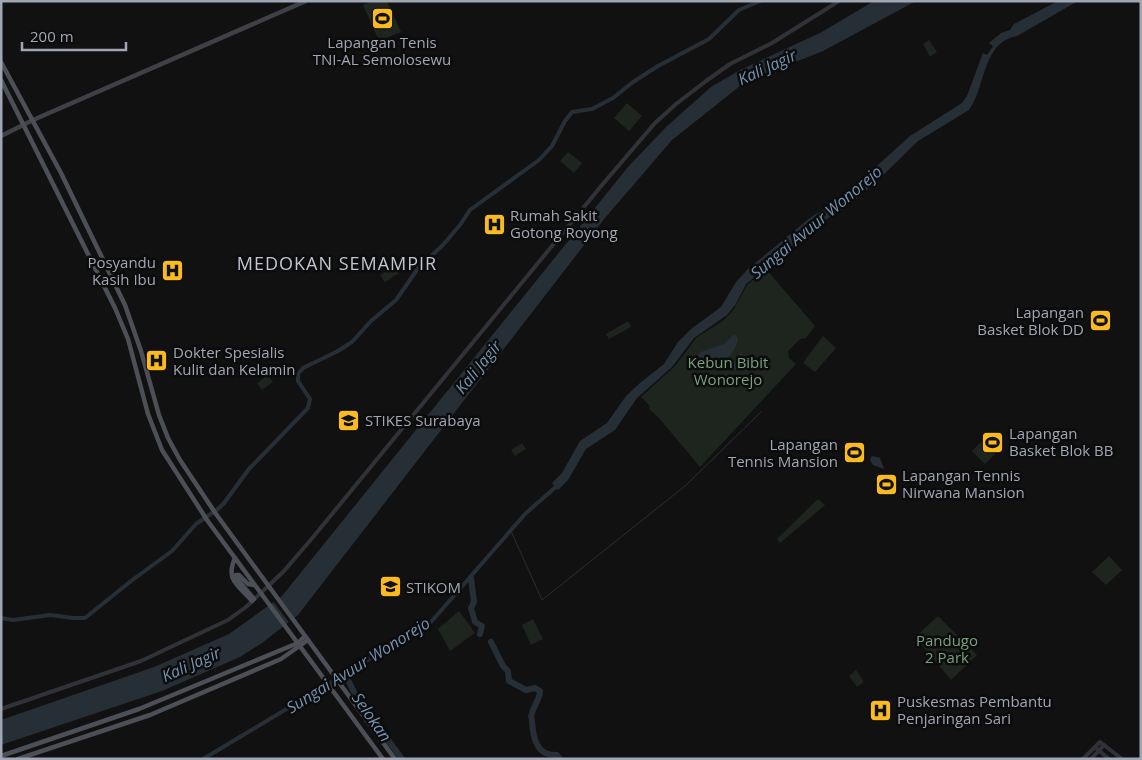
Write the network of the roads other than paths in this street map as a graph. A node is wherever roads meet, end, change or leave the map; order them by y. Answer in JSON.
{"nodes":[{"id":1,"x":306,"y":1,"type":"edge"},
{"id":2,"x":839,"y":1,"type":"edge"},
{"id":3,"x":1,"y":62,"type":"edge"},
{"id":4,"x":1,"y":80,"type":"edge"},
{"id":5,"x":33,"y":120,"type":"junction"},
{"id":6,"x":25,"y":124,"type":"junction"},
{"id":7,"x":1,"y":136,"type":"edge"},
{"id":8,"x":90,"y":232,"type":"junction"},
{"id":9,"x":81,"y":238,"type":"junction"},
{"id":10,"x":96,"y":245,"type":"junction"},
{"id":11,"x":88,"y":250,"type":"junction"},
{"id":12,"x":235,"y":558,"type":"junction"},
{"id":13,"x":255,"y":586,"type":"junction"},
{"id":14,"x":253,"y":600,"type":"junction"},
{"id":15,"x":306,"y":638,"type":"junction"},
{"id":16,"x":299,"y":644,"type":"junction"},
{"id":17,"x":1,"y":709,"type":"edge"},
{"id":18,"x":139,"y":709,"type":"junction"},
{"id":19,"x":143,"y":718,"type":"junction"},
{"id":20,"x":66,"y":735,"type":"junction"},
{"id":21,"x":69,"y":742,"type":"junction"},
{"id":22,"x":1102,"y":744,"type":"junction"},
{"id":23,"x":1095,"y":747,"type":"junction"},
{"id":24,"x":1099,"y":751,"type":"junction"},
{"id":25,"x":1,"y":756,"type":"edge"},
{"id":26,"x":18,"y":759,"type":"edge"},
{"id":27,"x":383,"y":759,"type":"edge"},
{"id":28,"x":395,"y":759,"type":"edge"},
{"id":29,"x":1083,"y":759,"type":"edge"},
{"id":30,"x":1091,"y":759,"type":"edge"},
{"id":31,"x":1109,"y":759,"type":"edge"},
{"id":32,"x":1122,"y":759,"type":"edge"}],
"edges":[{"from":1,"to":5,"type":"main road"},
{"from":2,"to":14,"type":"street"},
{"from":3,"to":5,"type":"main road"},
{"from":4,"to":6,"type":"main road"},
{"from":5,"to":6,"type":"main road"},
{"from":5,"to":8,"type":"main road"},
{"from":6,"to":7,"type":"main road"},
{"from":6,"to":9,"type":"main road"},
{"from":8,"to":9,"type":"main road"},
{"from":8,"to":10,"type":"main road"},
{"from":9,"to":11,"type":"main road"},
{"from":10,"to":11,"type":"main road"},
{"from":10,"to":15,"type":"main road"},
{"from":11,"to":12,"type":"main road"},
{"from":12,"to":13,"type":"main road"},
{"from":12,"to":14,"type":"main road"},
{"from":13,"to":14,"type":"main road"},
{"from":13,"to":16,"type":"main road"},
{"from":14,"to":17,"type":"street"},
{"from":15,"to":16,"type":"main road"},
{"from":15,"to":28,"type":"main road"},
{"from":16,"to":18,"type":"main road"},
{"from":16,"to":19,"type":"main road"},
{"from":16,"to":27,"type":"main road"},
{"from":18,"to":19,"type":"main road"},
{"from":18,"to":20,"type":"main road"},
{"from":19,"to":21,"type":"main road"},
{"from":20,"to":21,"type":"main road"},
{"from":20,"to":25,"type":"main road"},
{"from":21,"to":26,"type":"main road"},
{"from":22,"to":23,"type":"street"},
{"from":22,"to":24,"type":"street"},
{"from":22,"to":32,"type":"street"},
{"from":23,"to":24,"type":"street"},
{"from":23,"to":29,"type":"street"},
{"from":24,"to":30,"type":"street"},
{"from":24,"to":31,"type":"street"}]}
